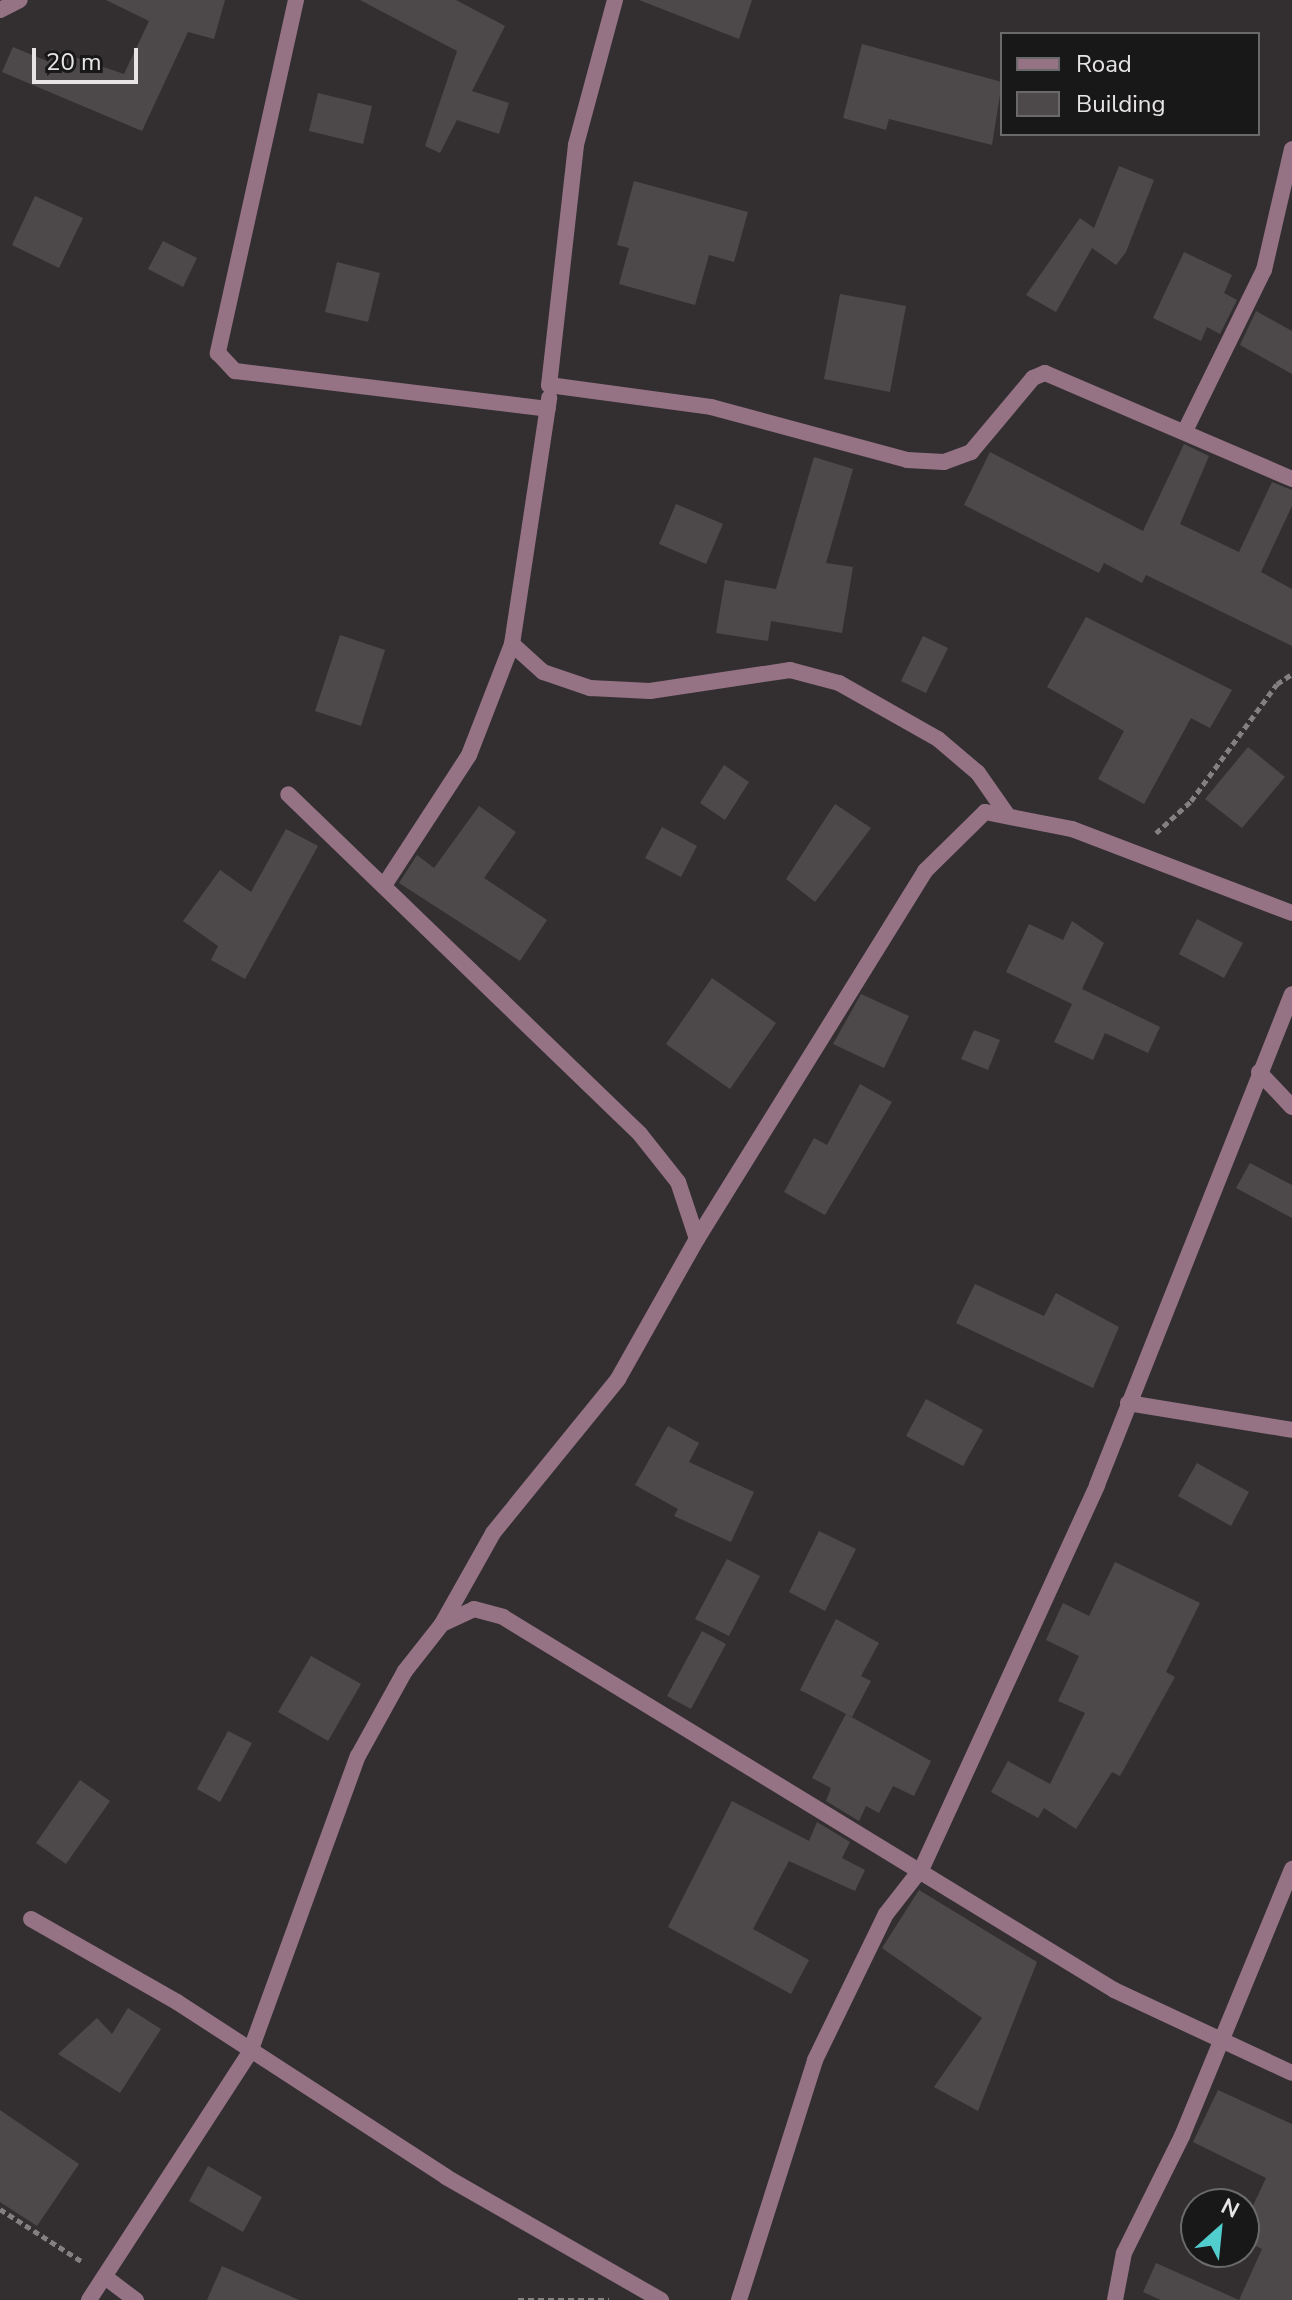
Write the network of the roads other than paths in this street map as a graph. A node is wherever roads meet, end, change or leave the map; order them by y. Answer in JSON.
{"nodes":[{"id":1,"x":20,"y":0,"type":"edge"},
{"id":2,"x":296,"y":0,"type":"edge"},
{"id":3,"x":615,"y":0,"type":"edge"},
{"id":4,"x":0,"y":10,"type":"edge"},
{"id":5,"x":1292,"y":149,"type":"edge"},
{"id":6,"x":549,"y":385,"type":"junction"},
{"id":7,"x":548,"y":409,"type":"junction"},
{"id":8,"x":1185,"y":431,"type":"junction"},
{"id":9,"x":1292,"y":479,"type":"edge"},
{"id":10,"x":512,"y":644,"type":"junction"},
{"id":11,"x":288,"y":794,"type":"dead end"},
{"id":12,"x":1008,"y":816,"type":"junction"},
{"id":13,"x":385,"y":884,"type":"junction"},
{"id":14,"x":1292,"y":913,"type":"edge"},
{"id":15,"x":1292,"y":994,"type":"edge"},
{"id":16,"x":1259,"y":1072,"type":"junction"},
{"id":17,"x":1292,"y":1107,"type":"edge"},
{"id":18,"x":697,"y":1239,"type":"junction"},
{"id":19,"x":1128,"y":1403,"type":"junction"},
{"id":20,"x":1292,"y":1430,"type":"edge"},
{"id":21,"x":442,"y":1624,"type":"junction"},
{"id":22,"x":922,"y":1868,"type":"junction"},
{"id":23,"x":1292,"y":1869,"type":"edge"},
{"id":24,"x":31,"y":1919,"type":"dead end"},
{"id":25,"x":1223,"y":2041,"type":"junction"},
{"id":26,"x":250,"y":2052,"type":"junction"},
{"id":27,"x":1292,"y":2073,"type":"edge"},
{"id":28,"x":105,"y":2277,"type":"junction"},
{"id":29,"x":89,"y":2300,"type":"edge"},
{"id":30,"x":136,"y":2300,"type":"edge"},
{"id":31,"x":661,"y":2300,"type":"edge"},
{"id":32,"x":739,"y":2300,"type":"edge"},
{"id":33,"x":1115,"y":2300,"type":"edge"}],
"edges":[{"from":1,"to":4,"type":"street"},
{"from":2,"to":7,"type":"street"},
{"from":3,"to":6,"type":"street"},
{"from":5,"to":8,"type":"street"},
{"from":6,"to":7,"type":"street"},
{"from":6,"to":8,"type":"street"},
{"from":7,"to":10,"type":"street"},
{"from":8,"to":9,"type":"street"},
{"from":10,"to":12,"type":"street"},
{"from":10,"to":13,"type":"street"},
{"from":11,"to":13,"type":"street"},
{"from":12,"to":14,"type":"street"},
{"from":12,"to":18,"type":"street"},
{"from":13,"to":18,"type":"street"},
{"from":15,"to":16,"type":"street"},
{"from":16,"to":17,"type":"street"},
{"from":16,"to":19,"type":"street"},
{"from":18,"to":21,"type":"street"},
{"from":19,"to":20,"type":"street"},
{"from":19,"to":22,"type":"street"},
{"from":21,"to":22,"type":"street"},
{"from":21,"to":26,"type":"street"},
{"from":22,"to":25,"type":"street"},
{"from":22,"to":32,"type":"street"},
{"from":23,"to":25,"type":"street"},
{"from":24,"to":26,"type":"street"},
{"from":25,"to":27,"type":"street"},
{"from":25,"to":33,"type":"street"},
{"from":26,"to":28,"type":"street"},
{"from":26,"to":31,"type":"street"},
{"from":28,"to":29,"type":"street"},
{"from":28,"to":30,"type":"street"}]}
